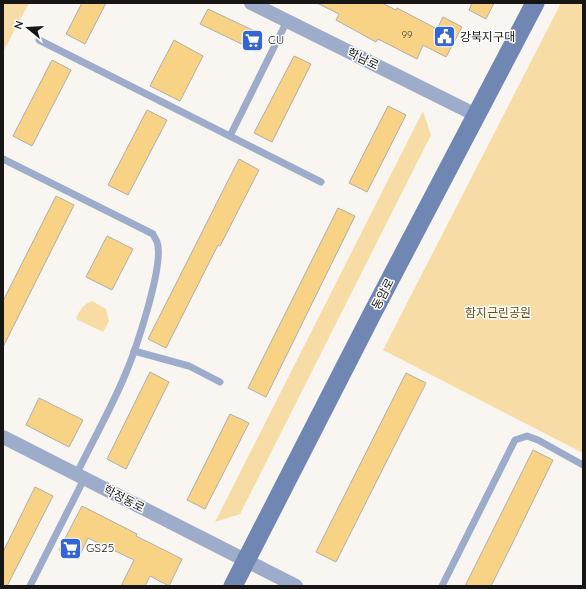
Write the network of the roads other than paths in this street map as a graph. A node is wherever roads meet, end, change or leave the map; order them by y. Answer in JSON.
{"nodes":[{"id":1,"x":250,"y":3,"type":"edge"},
{"id":2,"x":535,"y":3,"type":"edge"},
{"id":3,"x":287,"y":21,"type":"junction"},
{"id":4,"x":38,"y":40,"type":"dead end"},
{"id":5,"x":476,"y":115,"type":"junction"},
{"id":6,"x":230,"y":136,"type":"junction"},
{"id":7,"x":3,"y":159,"type":"edge"},
{"id":8,"x":321,"y":182,"type":"dead end"},
{"id":9,"x":134,"y":351,"type":"junction"},
{"id":10,"x":220,"y":382,"type":"dead end"},
{"id":11,"x":3,"y":437,"type":"edge"},
{"id":12,"x":583,"y":465,"type":"edge"},
{"id":13,"x":80,"y":477,"type":"junction"},
{"id":14,"x":245,"y":561,"type":"junction"},
{"id":15,"x":30,"y":586,"type":"edge"},
{"id":16,"x":233,"y":586,"type":"edge"},
{"id":17,"x":296,"y":586,"type":"edge"},
{"id":18,"x":442,"y":586,"type":"edge"}],
"edges":[{"from":1,"to":3,"type":"street","name":"학남로"},
{"from":2,"to":5,"type":"main road","name":"동암로"},
{"from":3,"to":5,"type":"street","name":"학남로"},
{"from":3,"to":6,"type":"lane"},
{"from":4,"to":6,"type":"lane"},
{"from":5,"to":14,"type":"main road","name":"동암로"},
{"from":6,"to":8,"type":"lane"},
{"from":7,"to":9,"type":"lane"},
{"from":9,"to":10,"type":"lane"},
{"from":9,"to":13,"type":"lane"},
{"from":11,"to":13,"type":"street","name":"학정동로"},
{"from":12,"to":18,"type":"lane"},
{"from":13,"to":14,"type":"street","name":"학정동로"},
{"from":13,"to":15,"type":"lane"},
{"from":14,"to":16,"type":"main road","name":"동암로"},
{"from":14,"to":17,"type":"street","name":"학정동로"}]}
